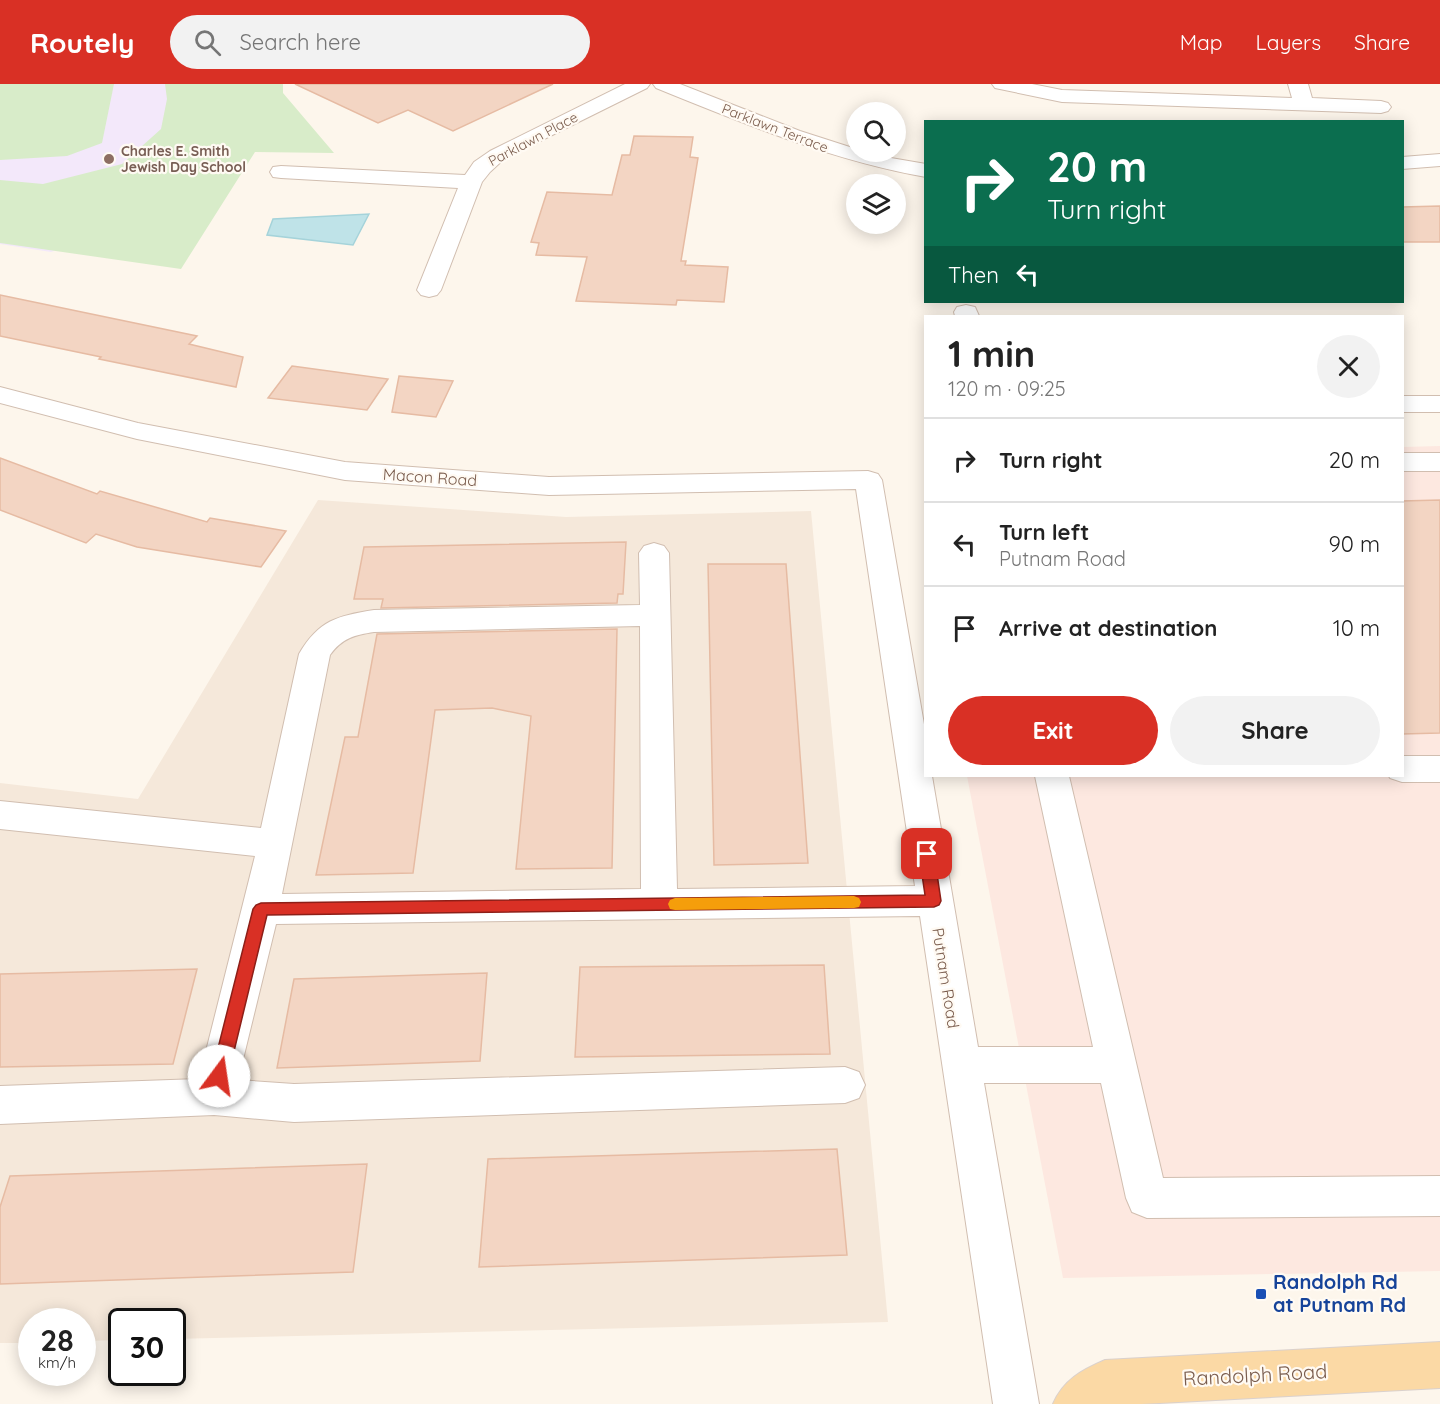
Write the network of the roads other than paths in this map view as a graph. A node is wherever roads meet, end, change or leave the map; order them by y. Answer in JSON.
{"nodes":[{"id":1,"x":640,"y":84,"type":"edge"},
{"id":2,"x":663,"y":84,"type":"edge"},
{"id":3,"x":1002,"y":84,"type":"edge"},
{"id":4,"x":1298,"y":84,"type":"edge"},
{"id":5,"x":1304,"y":104,"type":"junction"},
{"id":6,"x":1381,"y":107,"type":"dead end"},
{"id":7,"x":1440,"y":160,"type":"edge"},
{"id":8,"x":1404,"y":163,"type":"edge"},
{"id":9,"x":924,"y":171,"type":"edge"},
{"id":10,"x":281,"y":172,"type":"dead end"},
{"id":11,"x":471,"y":182,"type":"junction"},
{"id":12,"x":429,"y":290,"type":"dead end"},
{"id":13,"x":0,"y":395,"type":"edge"},
{"id":14,"x":1404,"y":404,"type":"edge"},
{"id":15,"x":1440,"y":404,"type":"edge"},
{"id":16,"x":1404,"y":462,"type":"edge"},
{"id":17,"x":1440,"y":462,"type":"edge"},
{"id":18,"x":868,"y":480,"type":"joint"},
{"id":19,"x":654,"y":553,"type":"dead end"},
{"id":20,"x":655,"y":615,"type":"junction"},
{"id":21,"x":1052,"y":777,"type":"edge"},
{"id":22,"x":0,"y":815,"type":"edge"},
{"id":23,"x":274,"y":844,"type":"junction"},
{"id":24,"x":934,"y":901,"type":"junction"},
{"id":25,"x":659,"y":904,"type":"junction"},
{"id":26,"x":261,"y":909,"type":"junction"},
{"id":27,"x":960,"y":1065,"type":"junction"},
{"id":28,"x":1117,"y":1065,"type":"junction"},
{"id":29,"x":845,"y":1085,"type":"dead end"},
{"id":30,"x":214,"y":1097,"type":"junction"},
{"id":31,"x":0,"y":1105,"type":"edge"},
{"id":32,"x":1440,"y":1196,"type":"edge"},
{"id":33,"x":1440,"y":1365,"type":"edge"},
{"id":34,"x":1016,"y":1404,"type":"edge"},
{"id":35,"x":1076,"y":1404,"type":"edge"}],
"edges":[{"from":1,"to":11,"type":"street","name":"Parklawn Place"},
{"from":2,"to":9,"type":"street","name":"Parklawn Terrace"},
{"from":3,"to":5,"type":"street"},
{"from":4,"to":5,"type":"street"},
{"from":5,"to":6,"type":"street"},
{"from":7,"to":8,"type":"street"},
{"from":10,"to":11,"type":"street"},
{"from":11,"to":12,"type":"street","name":"Parklawn Place"},
{"from":13,"to":18,"type":"street","name":"Macon Road"},
{"from":14,"to":15,"type":"street"},
{"from":16,"to":17,"type":"street"},
{"from":18,"to":24,"type":"street","name":"Putnam Road"},
{"from":19,"to":20,"type":"street"},
{"from":20,"to":23,"type":"street"},
{"from":20,"to":25,"type":"street"},
{"from":21,"to":28,"type":"street"},
{"from":22,"to":23,"type":"street"},
{"from":23,"to":26,"type":"street"},
{"from":24,"to":25,"type":"street"},
{"from":24,"to":27,"type":"street","name":"Putnam Road"},
{"from":25,"to":26,"type":"street"},
{"from":26,"to":30,"type":"street"},
{"from":27,"to":28,"type":"street"},
{"from":27,"to":34,"type":"street","name":"Putnam Road"},
{"from":28,"to":32,"type":"street"},
{"from":29,"to":30,"type":"street"},
{"from":30,"to":31,"type":"street"},
{"from":33,"to":35,"type":"main road","name":"Randolph Road"}]}
